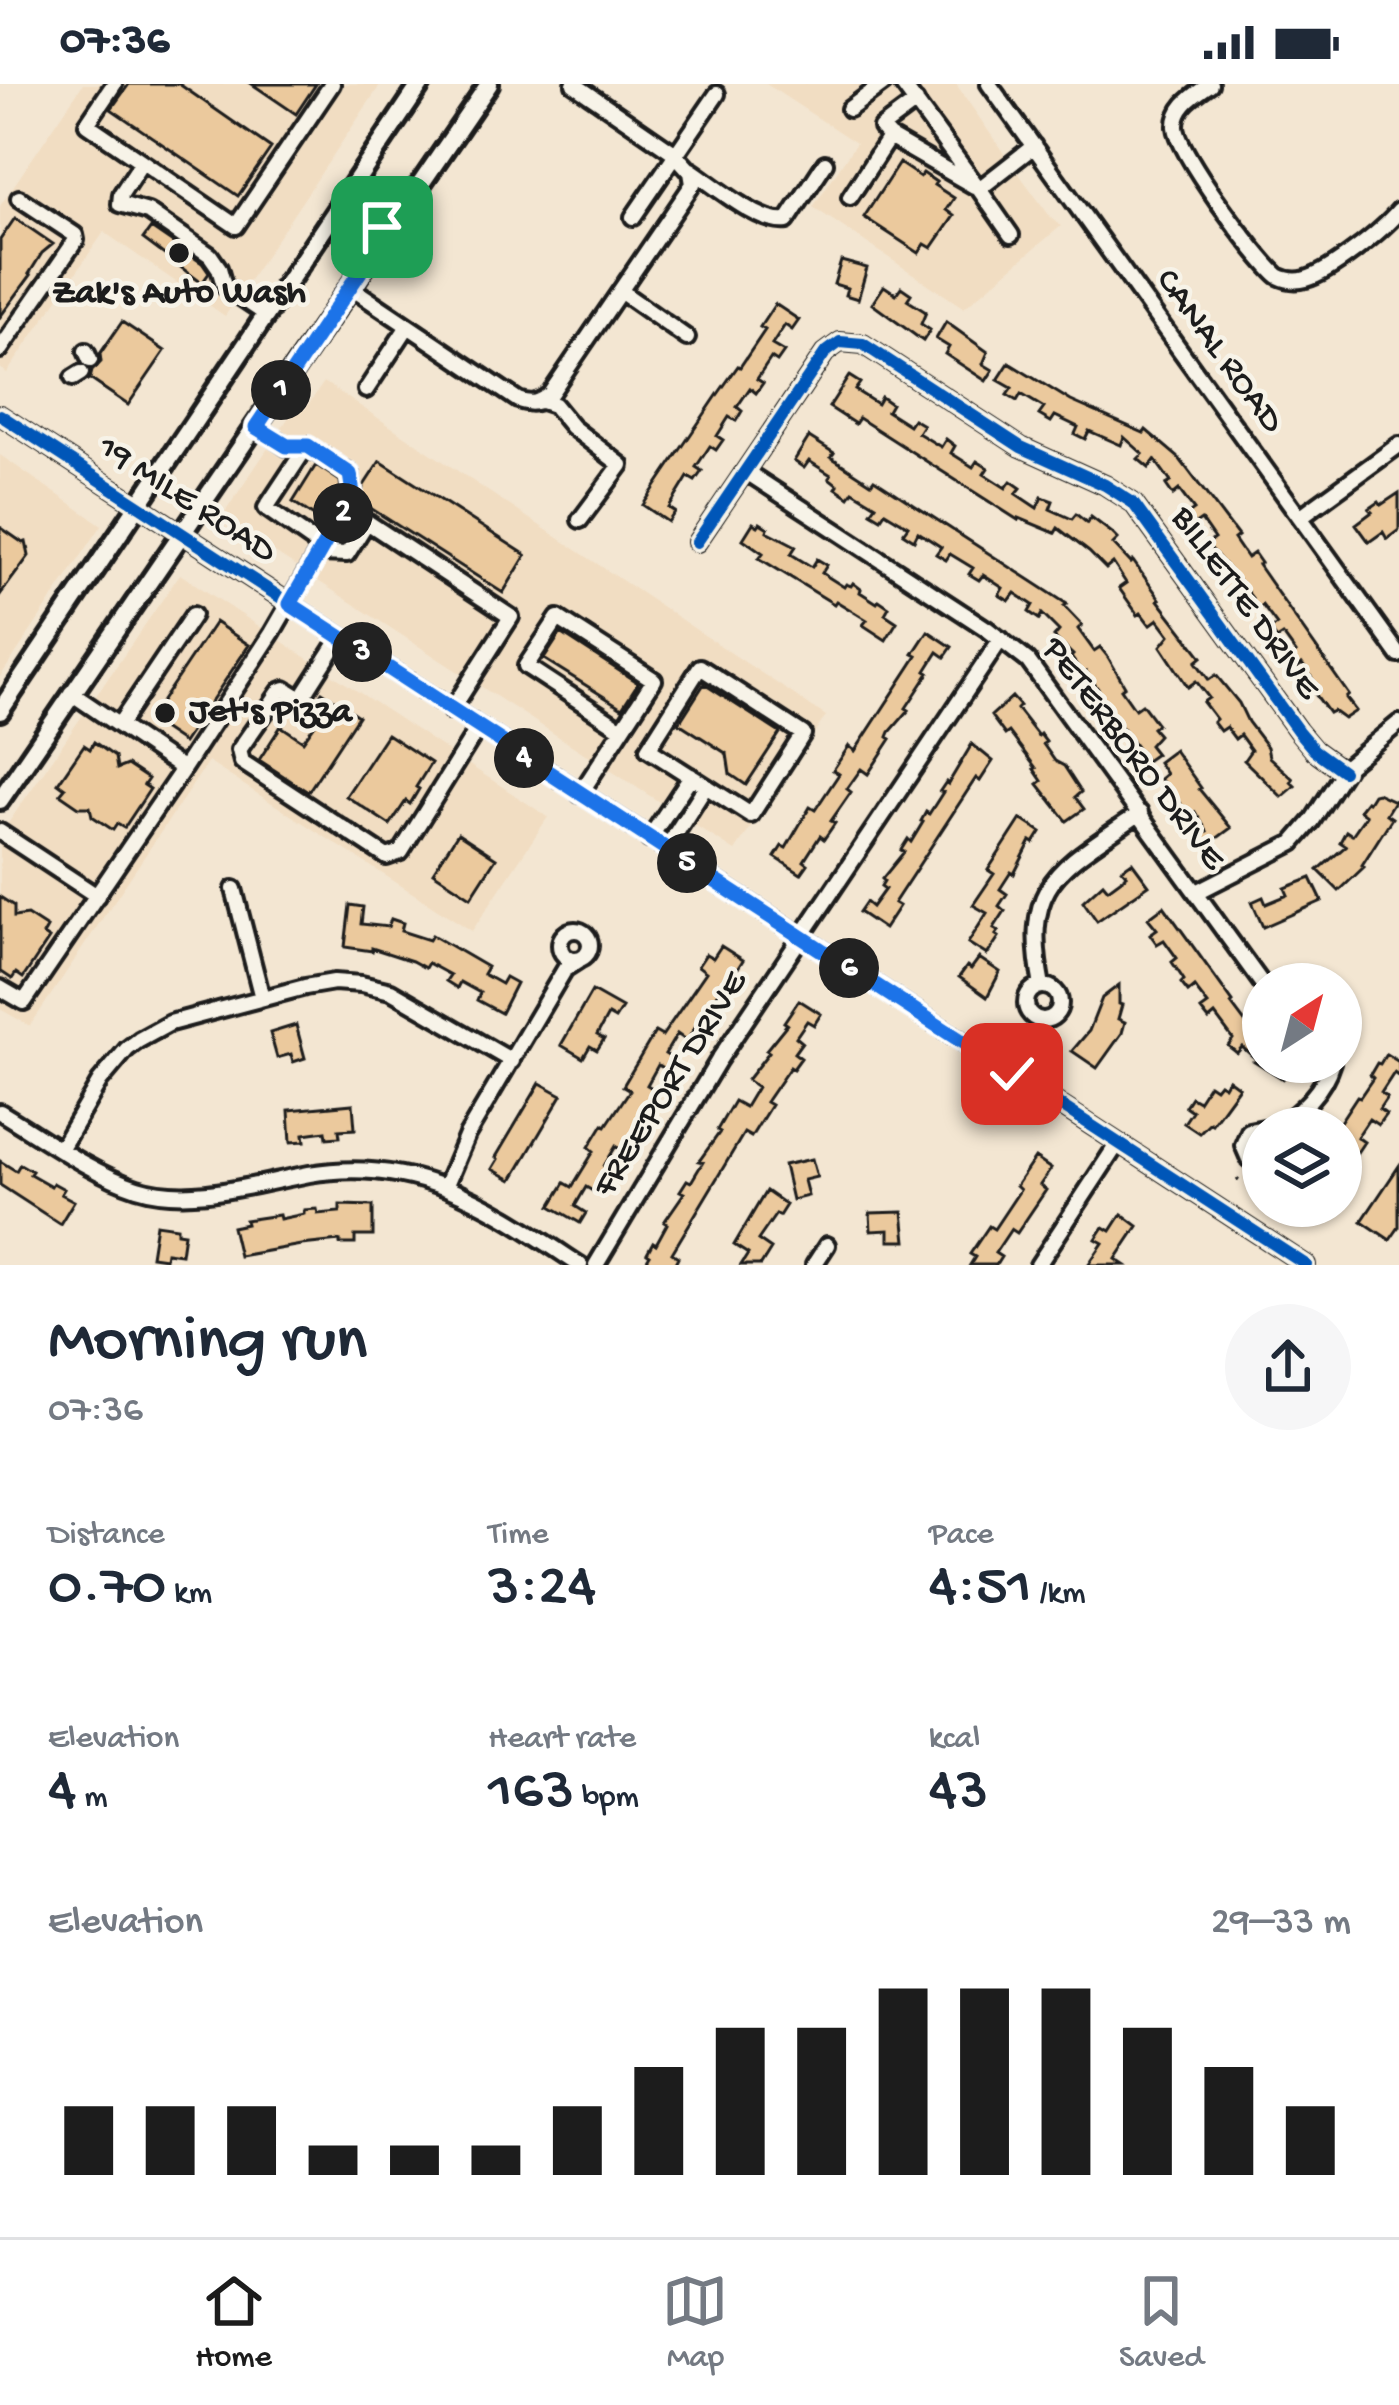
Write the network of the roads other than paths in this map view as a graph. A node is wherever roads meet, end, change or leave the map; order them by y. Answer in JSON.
{"nodes":[{"id":1,"x":114,"y":84,"type":"edge"},
{"id":2,"x":332,"y":84,"type":"edge"},
{"id":3,"x":421,"y":84,"type":"edge"},
{"id":4,"x":489,"y":84,"type":"edge"},
{"id":5,"x":574,"y":84,"type":"edge"},
{"id":6,"x":883,"y":84,"type":"edge"},
{"id":7,"x":902,"y":84,"type":"edge"},
{"id":8,"x":989,"y":84,"type":"edge"},
{"id":9,"x":1210,"y":84,"type":"edge"},
{"id":10,"x":717,"y":94,"type":"dead end"},
{"id":11,"x":916,"y":102,"type":"junction"},
{"id":12,"x":849,"y":109,"type":"dead end"},
{"id":13,"x":890,"y":137,"type":"junction"},
{"id":14,"x":1034,"y":146,"type":"junction"},
{"id":15,"x":676,"y":154,"type":"junction"},
{"id":16,"x":142,"y":162,"type":"junction"},
{"id":17,"x":825,"y":163,"type":"dead end"},
{"id":18,"x":689,"y":169,"type":"junction"},
{"id":19,"x":979,"y":189,"type":"junction"},
{"id":20,"x":348,"y":194,"type":"junction"},
{"id":21,"x":850,"y":196,"type":"dead end"},
{"id":22,"x":20,"y":198,"type":"dead end"},
{"id":23,"x":1399,"y":211,"type":"edge"},
{"id":24,"x":634,"y":218,"type":"dead end"},
{"id":25,"x":1011,"y":235,"type":"dead end"},
{"id":26,"x":380,"y":242,"type":"junction"},
{"id":27,"x":350,"y":287,"type":"junction"},
{"id":28,"x":620,"y":291,"type":"junction"},
{"id":29,"x":267,"y":315,"type":"junction"},
{"id":30,"x":408,"y":326,"type":"junction"},
{"id":31,"x":687,"y":338,"type":"dead end"},
{"id":32,"x":0,"y":350,"type":"edge"},
{"id":33,"x":366,"y":390,"type":"dead end"},
{"id":34,"x":542,"y":400,"type":"junction"},
{"id":35,"x":0,"y":416,"type":"edge"},
{"id":36,"x":256,"y":427,"type":"junction"},
{"id":37,"x":1399,"y":445,"type":"edge"},
{"id":38,"x":308,"y":446,"type":"junction"},
{"id":39,"x":745,"y":471,"type":"junction"},
{"id":40,"x":138,"y":505,"type":"junction"},
{"id":41,"x":1300,"y":517,"type":"junction"},
{"id":42,"x":580,"y":520,"type":"dead end"},
{"id":43,"x":181,"y":533,"type":"junction"},
{"id":44,"x":698,"y":542,"type":"dead end"},
{"id":45,"x":320,"y":553,"type":"junction"},
{"id":46,"x":290,"y":604,"type":"junction"},
{"id":47,"x":194,"y":615,"type":"dead end"},
{"id":48,"x":340,"y":638,"type":"junction"},
{"id":49,"x":1000,"y":639,"type":"junction"},
{"id":50,"x":1399,"y":655,"type":"edge"},
{"id":51,"x":71,"y":693,"type":"junction"},
{"id":52,"x":0,"y":711,"type":"edge"},
{"id":53,"x":452,"y":711,"type":"junction"},
{"id":54,"x":1399,"y":723,"type":"edge"},
{"id":55,"x":119,"y":725,"type":"junction"},
{"id":56,"x":478,"y":728,"type":"junction"},
{"id":57,"x":622,"y":729,"type":"junction"},
{"id":58,"x":183,"y":769,"type":"junction"},
{"id":59,"x":1343,"y":771,"type":"junction"},
{"id":60,"x":691,"y":776,"type":"junction"},
{"id":61,"x":706,"y":786,"type":"junction"},
{"id":62,"x":580,"y":794,"type":"junction"},
{"id":63,"x":0,"y":800,"type":"edge"},
{"id":64,"x":1140,"y":813,"type":"junction"},
{"id":65,"x":0,"y":832,"type":"edge"},
{"id":66,"x":650,"y":839,"type":"junction"},
{"id":67,"x":666,"y":849,"type":"junction"},
{"id":68,"x":234,"y":889,"type":"dead end"},
{"id":69,"x":1197,"y":892,"type":"junction"},
{"id":70,"x":97,"y":896,"type":"junction"},
{"id":71,"x":800,"y":937,"type":"junction"},
{"id":72,"x":568,"y":960,"type":"dead end"},
{"id":73,"x":1247,"y":963,"type":"edge"},
{"id":74,"x":1042,"y":986,"type":"dead end"},
{"id":75,"x":0,"y":988,"type":"edge"},
{"id":76,"x":262,"y":998,"type":"junction"},
{"id":77,"x":512,"y":1061,"type":"junction"},
{"id":78,"x":1324,"y":1083,"type":"edge"},
{"id":79,"x":1303,"y":1107,"type":"edge"},
{"id":80,"x":0,"y":1112,"type":"edge"},
{"id":81,"x":1118,"y":1143,"type":"junction"},
{"id":82,"x":61,"y":1148,"type":"junction"},
{"id":83,"x":446,"y":1187,"type":"junction"},
{"id":84,"x":827,"y":1244,"type":"dead end"},
{"id":85,"x":580,"y":1265,"type":"edge"},
{"id":86,"x":596,"y":1265,"type":"edge"},
{"id":87,"x":814,"y":1265,"type":"edge"},
{"id":88,"x":1038,"y":1265,"type":"edge"},
{"id":89,"x":1306,"y":1265,"type":"edge"}],
"edges":[{"from":1,"to":16,"type":"street"},
{"from":2,"to":16,"type":"street"},
{"from":3,"to":20,"type":"main road"},
{"from":4,"to":26,"type":"main road"},
{"from":5,"to":15,"type":"street"},
{"from":6,"to":12,"type":"street"},
{"from":7,"to":11,"type":"street"},
{"from":8,"to":14,"type":"street","name":"CANAL ROAD"},
{"from":9,"to":23,"type":"street"},
{"from":10,"to":15,"type":"street"},
{"from":11,"to":13,"type":"street"},
{"from":11,"to":19,"type":"street"},
{"from":13,"to":19,"type":"street"},
{"from":13,"to":21,"type":"street"},
{"from":14,"to":19,"type":"street"},
{"from":14,"to":41,"type":"street","name":"CANAL ROAD"},
{"from":15,"to":18,"type":"street"},
{"from":15,"to":24,"type":"street"},
{"from":16,"to":29,"type":"street"},
{"from":17,"to":18,"type":"street"},
{"from":18,"to":28,"type":"street"},
{"from":19,"to":25,"type":"street"},
{"from":20,"to":26,"type":"main road"},
{"from":20,"to":29,"type":"main road"},
{"from":22,"to":32,"type":"street"},
{"from":26,"to":27,"type":"main road"},
{"from":27,"to":30,"type":"street"},
{"from":27,"to":36,"type":"main road"},
{"from":28,"to":31,"type":"street"},
{"from":28,"to":34,"type":"street"},
{"from":29,"to":40,"type":"main road"},
{"from":30,"to":33,"type":"street"},
{"from":30,"to":34,"type":"street"},
{"from":34,"to":42,"type":"street"},
{"from":35,"to":40,"type":"street","name":"19 MILE ROAD"},
{"from":36,"to":38,"type":"street"},
{"from":36,"to":43,"type":"main road"},
{"from":37,"to":41,"type":"street"},
{"from":38,"to":45,"type":"street"},
{"from":38,"to":45,"type":"street"},
{"from":39,"to":44,"type":"street"},
{"from":39,"to":49,"type":"street","name":"PETERBORO DRIVE"},
{"from":39,"to":59,"type":"street","name":"BILLETTE DRIVE"},
{"from":40,"to":43,"type":"street","name":"19 MILE ROAD"},
{"from":40,"to":52,"type":"main road"},
{"from":41,"to":50,"type":"street","name":"CANAL ROAD"},
{"from":43,"to":46,"type":"street","name":"19 MILE ROAD"},
{"from":43,"to":51,"type":"main road"},
{"from":45,"to":46,"type":"street"},
{"from":45,"to":53,"type":"street"},
{"from":46,"to":48,"type":"street","name":"19 MILE ROAD"},
{"from":46,"to":58,"type":"street"},
{"from":47,"to":55,"type":"street"},
{"from":48,"to":53,"type":"street","name":"19 MILE ROAD"},
{"from":48,"to":56,"type":"street"},
{"from":49,"to":64,"type":"street","name":"PETERBORO DRIVE"},
{"from":49,"to":71,"type":"street","name":"FREEPORT DRIVE"},
{"from":51,"to":55,"type":"street"},
{"from":51,"to":63,"type":"main road"},
{"from":53,"to":56,"type":"street","name":"19 MILE ROAD"},
{"from":54,"to":59,"type":"street"},
{"from":55,"to":58,"type":"street"},
{"from":56,"to":62,"type":"street","name":"19 MILE ROAD"},
{"from":57,"to":57,"type":"street"},
{"from":57,"to":62,"type":"street"},
{"from":58,"to":70,"type":"street"},
{"from":59,"to":69,"type":"street"},
{"from":60,"to":61,"type":"street"},
{"from":60,"to":61,"type":"street"},
{"from":60,"to":66,"type":"street"},
{"from":61,"to":67,"type":"street"},
{"from":62,"to":66,"type":"street","name":"19 MILE ROAD"},
{"from":64,"to":69,"type":"street","name":"PETERBORO DRIVE"},
{"from":64,"to":74,"type":"street"},
{"from":65,"to":70,"type":"street"},
{"from":66,"to":67,"type":"street","name":"19 MILE ROAD"},
{"from":67,"to":71,"type":"street","name":"19 MILE ROAD"},
{"from":68,"to":76,"type":"street"},
{"from":69,"to":73,"type":"street","name":"PETERBORO DRIVE"},
{"from":70,"to":75,"type":"street"},
{"from":71,"to":81,"type":"street","name":"19 MILE ROAD"},
{"from":71,"to":86,"type":"street","name":"FREEPORT DRIVE"},
{"from":72,"to":77,"type":"street"},
{"from":76,"to":77,"type":"street"},
{"from":76,"to":82,"type":"street"},
{"from":77,"to":83,"type":"street"},
{"from":78,"to":79,"type":"street"},
{"from":80,"to":82,"type":"street"},
{"from":81,"to":88,"type":"street"},
{"from":81,"to":89,"type":"street","name":"19 MILE ROAD"},
{"from":82,"to":83,"type":"street"},
{"from":83,"to":85,"type":"street"},
{"from":84,"to":87,"type":"street"}]}
